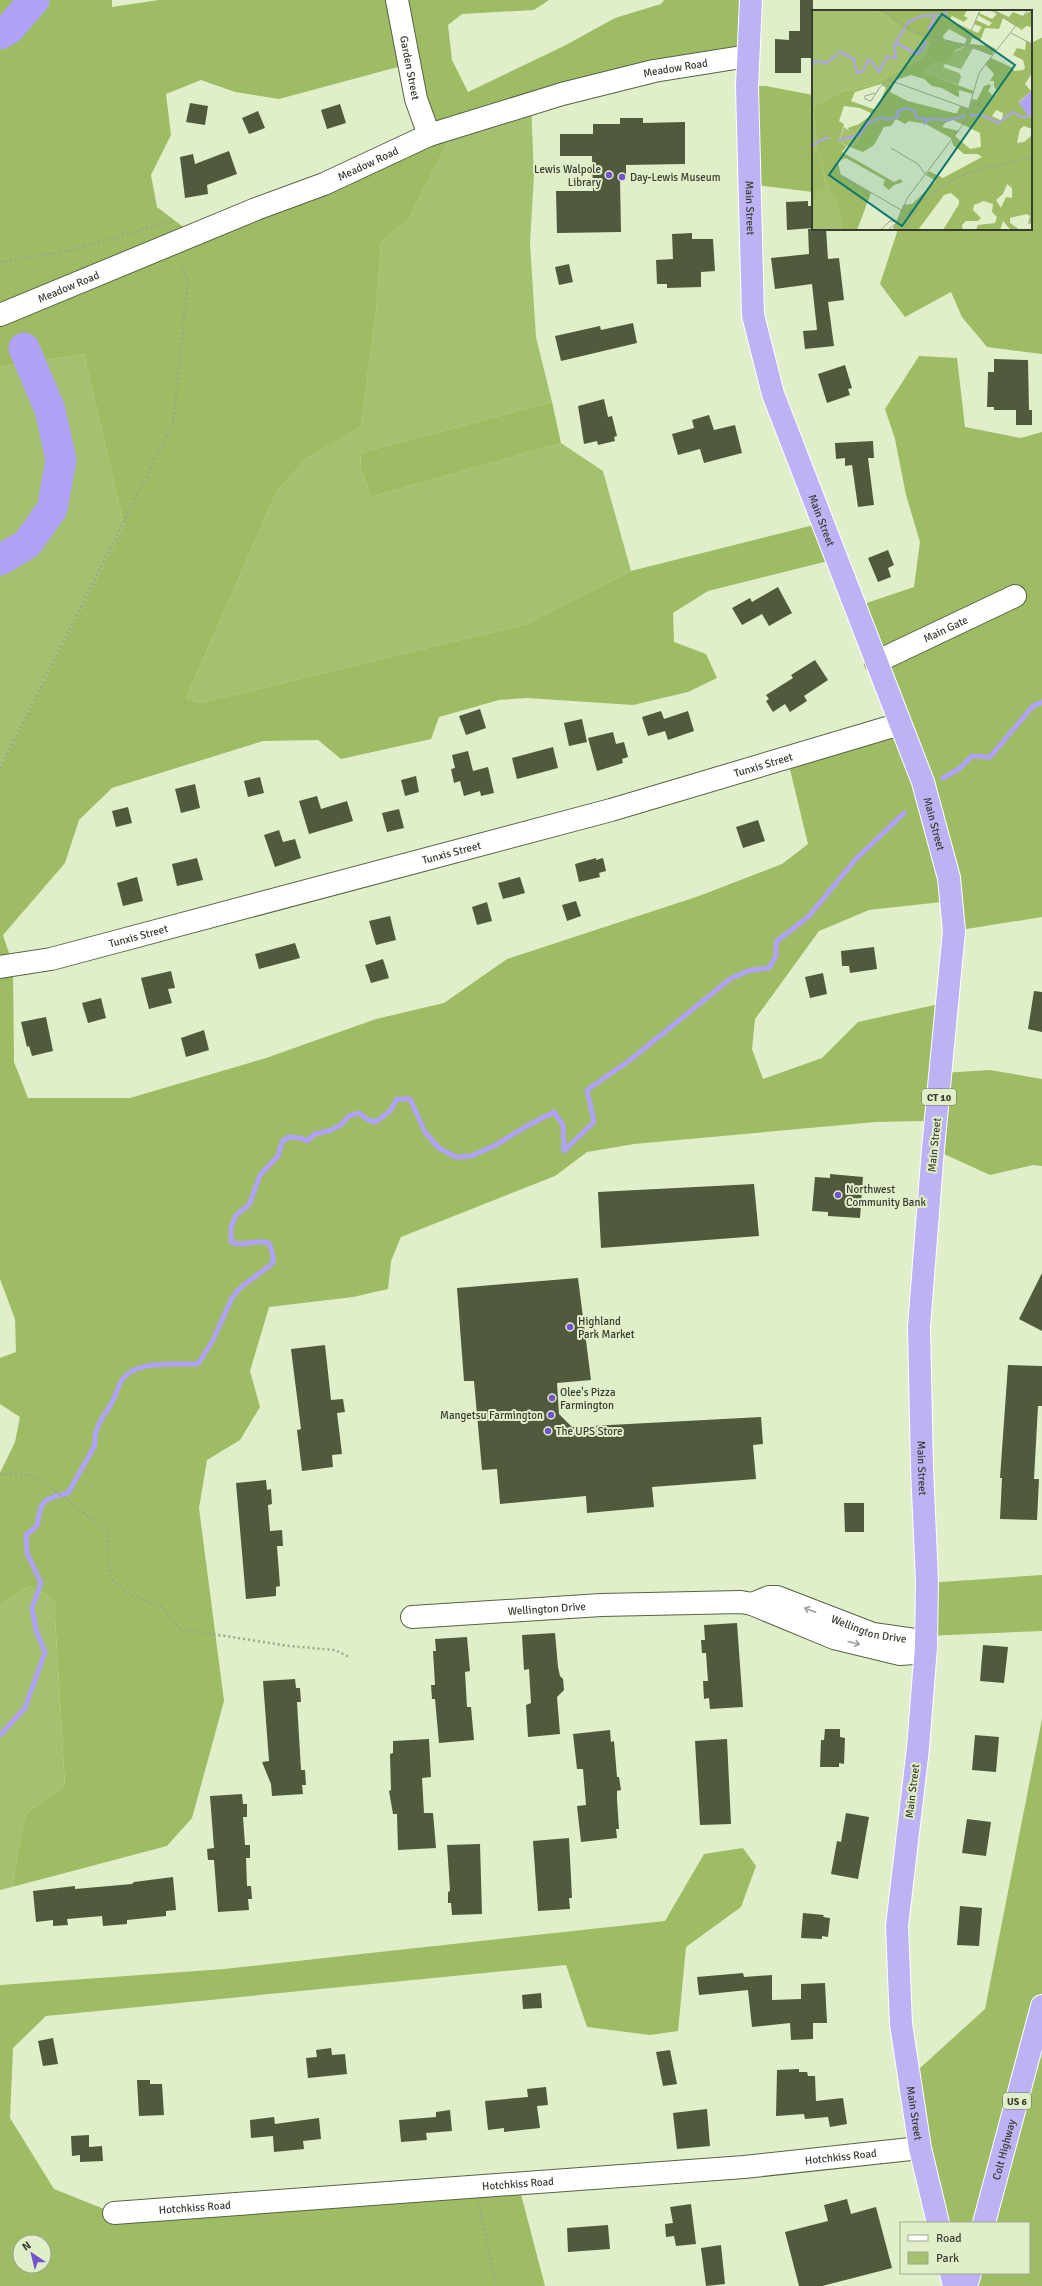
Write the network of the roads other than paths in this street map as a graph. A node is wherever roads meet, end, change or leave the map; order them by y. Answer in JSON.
{"nodes":[{"id":1,"x":397,"y":0,"type":"edge"},
{"id":2,"x":751,"y":0,"type":"edge"},
{"id":3,"x":748,"y":56,"type":"junction"},
{"id":4,"x":429,"y":135,"type":"junction"},
{"id":5,"x":0,"y":315,"type":"edge"},
{"id":6,"x":1016,"y":596,"type":"dead end"},
{"id":7,"x":876,"y":662,"type":"junction"},
{"id":8,"x":900,"y":724,"type":"junction"},
{"id":9,"x":0,"y":967,"type":"edge"},
{"id":10,"x":412,"y":1617,"type":"dead end"},
{"id":11,"x":926,"y":1647,"type":"junction"},
{"id":12,"x":1042,"y":2006,"type":"edge"},
{"id":13,"x":920,"y":2148,"type":"junction"},
{"id":14,"x":114,"y":2213,"type":"dead end"},
{"id":15,"x":938,"y":2222,"type":"edge"},
{"id":16,"x":984,"y":2222,"type":"edge"},
{"id":17,"x":951,"y":2274,"type":"edge"},
{"id":18,"x":970,"y":2274,"type":"edge"},
{"id":19,"x":954,"y":2286,"type":"edge"},
{"id":20,"x":966,"y":2286,"type":"edge"}],
"edges":[{"from":1,"to":4,"type":"street","name":"Garden Street"},
{"from":2,"to":3,"type":"highway","name":"Main Street","number":"CT 10"},
{"from":3,"to":4,"type":"street","name":"Meadow Road"},
{"from":3,"to":7,"type":"highway","name":"Main Street","number":"CT 10"},
{"from":4,"to":5,"type":"street","name":"Meadow Road"},
{"from":6,"to":7,"type":"street","name":"Main Gate"},
{"from":7,"to":8,"type":"highway","name":"Main Street","number":"CT 10"},
{"from":8,"to":9,"type":"street","name":"Tunxis Street"},
{"from":8,"to":11,"type":"highway","name":"Main Street","number":"CT 10"},
{"from":10,"to":11,"type":"street","name":"Wellington Drive"},
{"from":11,"to":13,"type":"highway","name":"Main Street","number":"CT 10"},
{"from":12,"to":16,"type":"highway","name":"Colt Highway","number":"US 6"},
{"from":13,"to":14,"type":"street","name":"Hotchkiss Road"},
{"from":13,"to":15,"type":"highway","name":"Main Street","number":"CT 10"},
{"from":17,"to":19,"type":"highway"},
{"from":18,"to":20,"type":"highway"}]}
